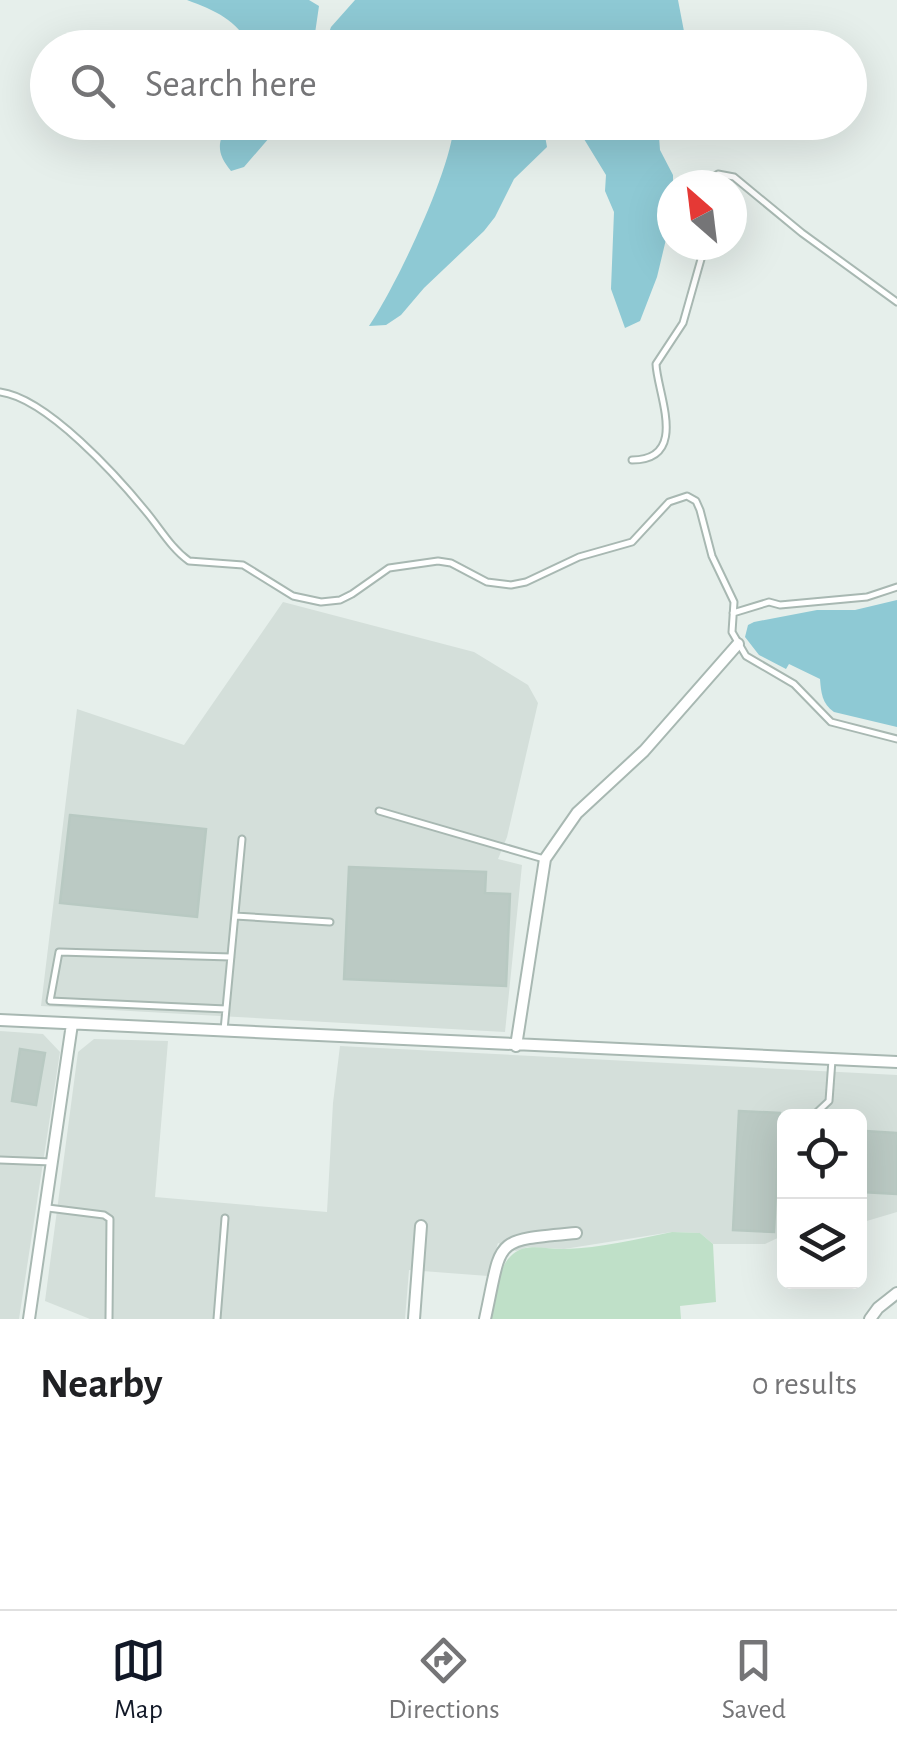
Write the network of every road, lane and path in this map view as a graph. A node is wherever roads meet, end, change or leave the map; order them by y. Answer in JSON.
{"nodes":[{"id":1,"x":747,"y":188,"type":"edge"},
{"id":2,"x":701,"y":260,"type":"edge"},
{"id":3,"x":897,"y":302,"type":"edge"},
{"id":4,"x":0,"y":392,"type":"edge"},
{"id":5,"x":632,"y":460,"type":"dead end"},
{"id":6,"x":897,"y":587,"type":"edge"},
{"id":7,"x":733,"y":613,"type":"junction"},
{"id":8,"x":738,"y":644,"type":"junction"},
{"id":9,"x":897,"y":738,"type":"edge"},
{"id":10,"x":379,"y":811,"type":"dead end"},
{"id":11,"x":242,"y":838,"type":"dead end"},
{"id":12,"x":545,"y":860,"type":"junction"},
{"id":13,"x":234,"y":916,"type":"junction"},
{"id":14,"x":330,"y":922,"type":"dead end"},
{"id":15,"x":231,"y":956,"type":"junction"},
{"id":16,"x":226,"y":1009,"type":"junction"},
{"id":17,"x":0,"y":1020,"type":"edge"},
{"id":18,"x":72,"y":1024,"type":"junction"},
{"id":19,"x":224,"y":1031,"type":"junction"},
{"id":20,"x":516,"y":1046,"type":"junction"},
{"id":21,"x":832,"y":1060,"type":"junction"},
{"id":22,"x":897,"y":1062,"type":"edge"},
{"id":23,"x":820,"y":1109,"type":"edge"},
{"id":24,"x":0,"y":1160,"type":"edge"},
{"id":25,"x":52,"y":1162,"type":"junction"},
{"id":26,"x":45,"y":1207,"type":"junction"},
{"id":27,"x":225,"y":1218,"type":"dead end"},
{"id":28,"x":420,"y":1226,"type":"dead end"},
{"id":29,"x":576,"y":1233,"type":"dead end"},
{"id":30,"x":897,"y":1293,"type":"edge"},
{"id":31,"x":29,"y":1317,"type":"edge"},
{"id":32,"x":44,"y":1319,"type":"edge"},
{"id":33,"x":110,"y":1319,"type":"edge"},
{"id":34,"x":217,"y":1319,"type":"edge"},
{"id":35,"x":414,"y":1319,"type":"edge"},
{"id":36,"x":485,"y":1319,"type":"edge"},
{"id":37,"x":870,"y":1319,"type":"edge"}],
"edges":[{"from":1,"to":3,"type":"lane"},
{"from":2,"to":5,"type":"lane"},
{"from":4,"to":7,"type":"lane"},
{"from":6,"to":7,"type":"lane"},
{"from":7,"to":8,"type":"lane"},
{"from":8,"to":9,"type":"lane"},
{"from":8,"to":12,"type":"street"},
{"from":10,"to":12,"type":"lane"},
{"from":11,"to":13,"type":"lane"},
{"from":12,"to":20,"type":"street"},
{"from":13,"to":14,"type":"lane"},
{"from":13,"to":15,"type":"lane"},
{"from":15,"to":16,"type":"lane"},
{"from":15,"to":16,"type":"lane"},
{"from":16,"to":19,"type":"lane"},
{"from":17,"to":18,"type":"street"},
{"from":18,"to":19,"type":"street"},
{"from":18,"to":25,"type":"street"},
{"from":19,"to":20,"type":"street"},
{"from":20,"to":21,"type":"street"},
{"from":21,"to":22,"type":"street"},
{"from":21,"to":23,"type":"lane"},
{"from":24,"to":25,"type":"lane"},
{"from":25,"to":26,"type":"street"},
{"from":26,"to":31,"type":"street"},
{"from":26,"to":33,"type":"lane"},
{"from":27,"to":34,"type":"lane"},
{"from":28,"to":35,"type":"street"},
{"from":29,"to":36,"type":"street"},
{"from":30,"to":37,"type":"street"},
{"from":31,"to":32,"type":"lane"}]}
